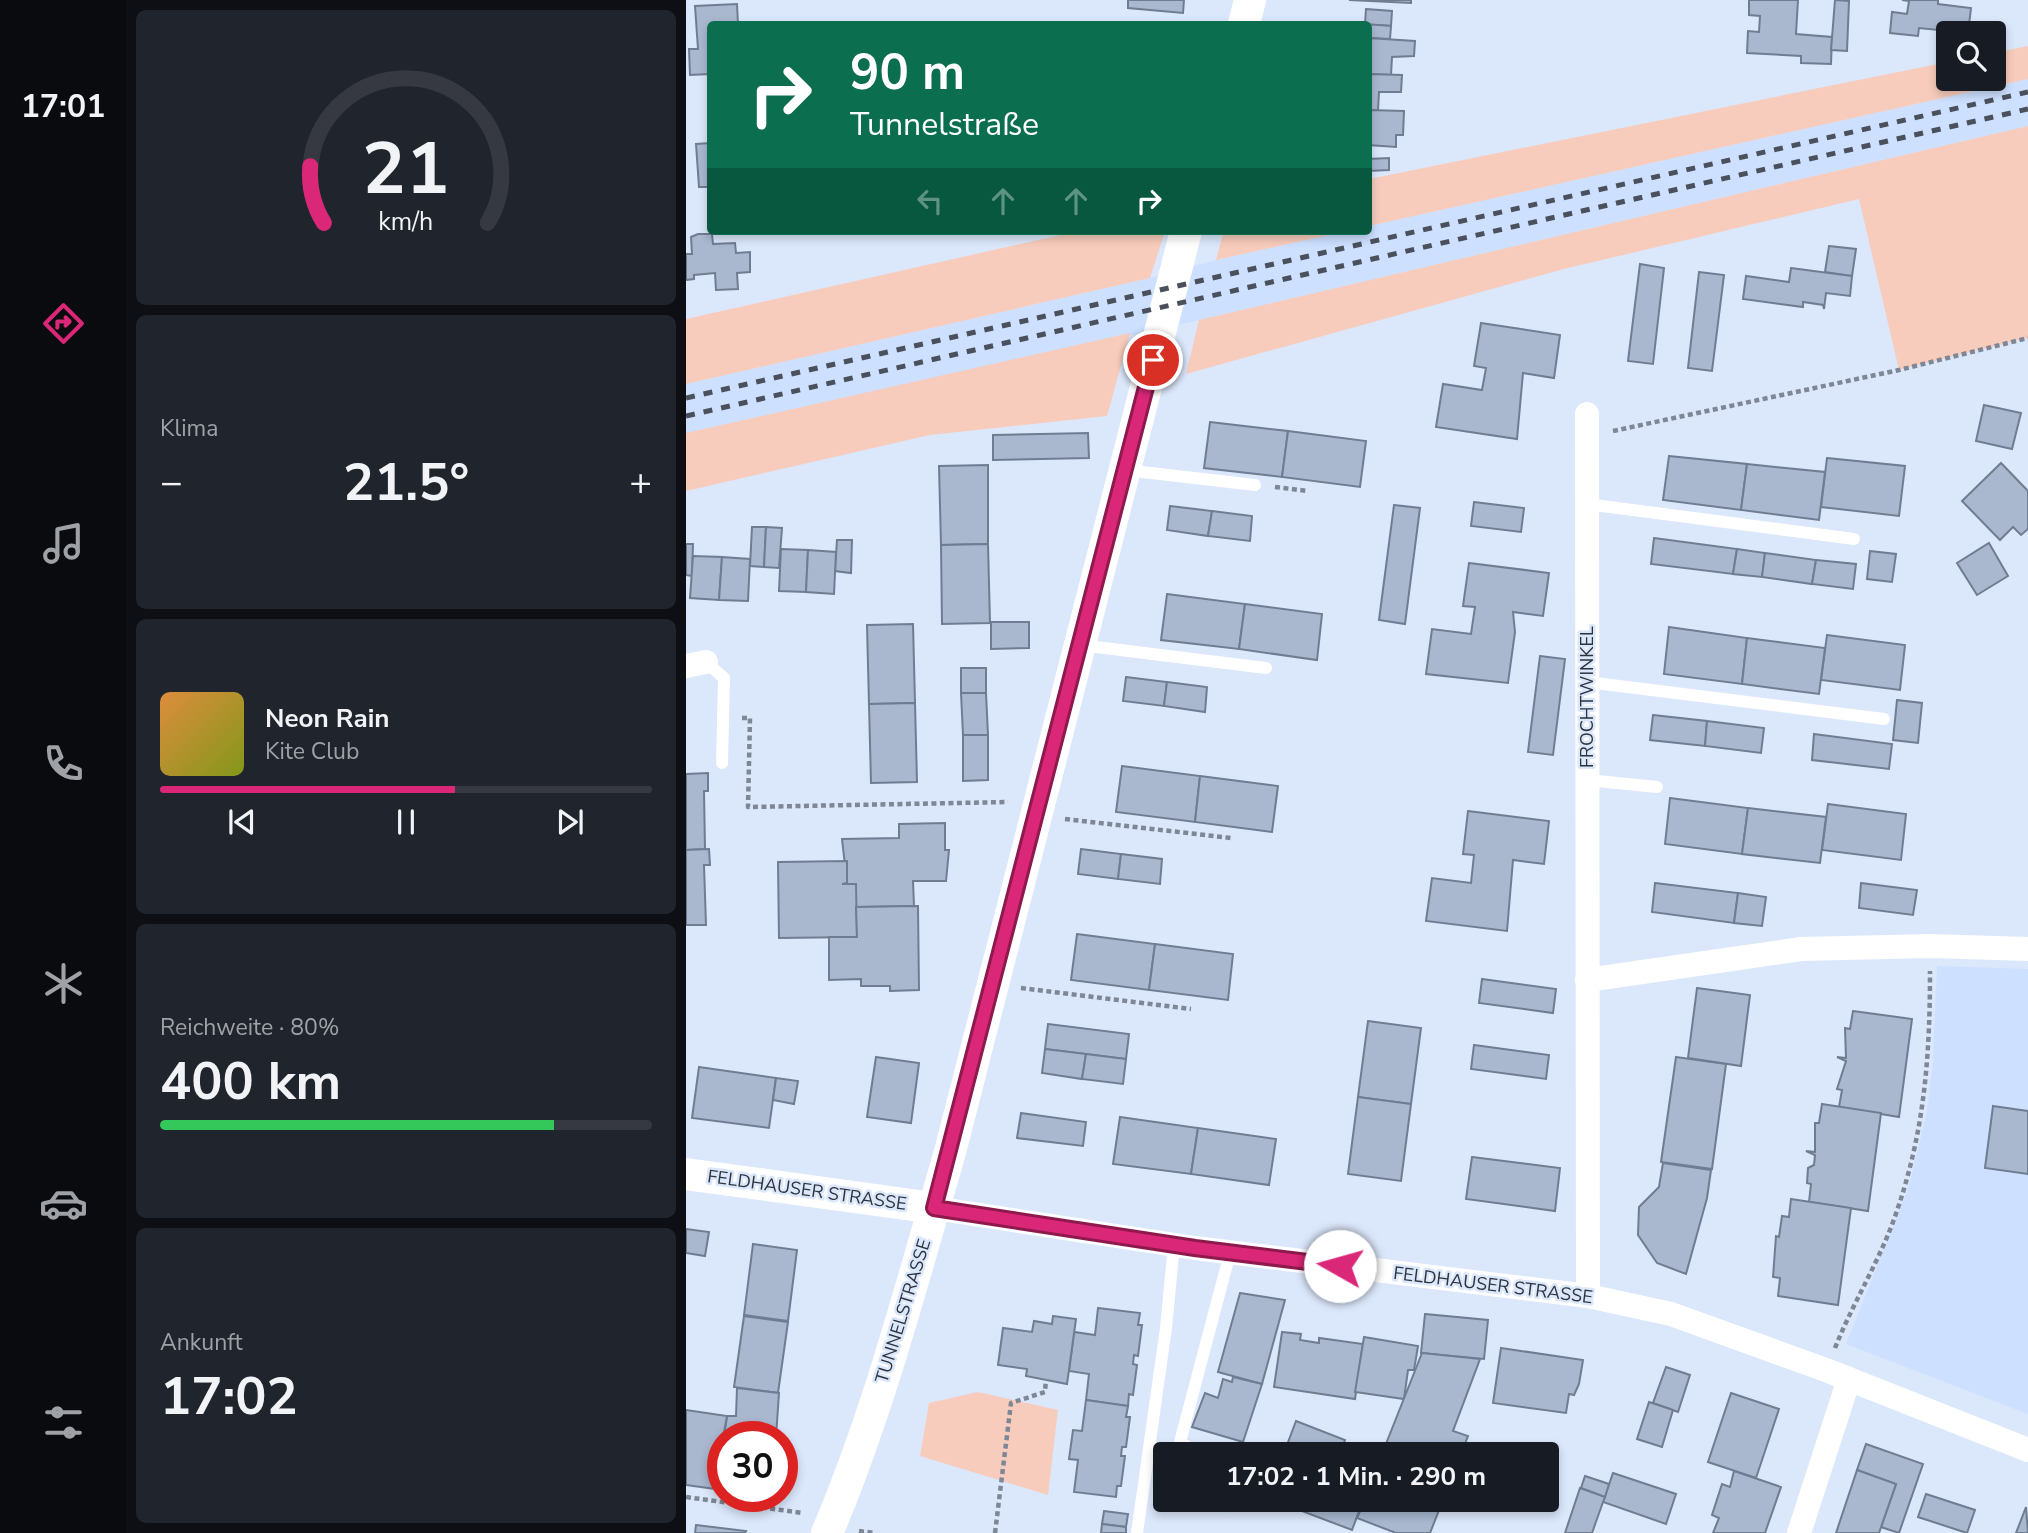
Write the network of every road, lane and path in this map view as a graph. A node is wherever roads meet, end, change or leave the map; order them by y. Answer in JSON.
{"nodes":[{"id":1,"x":1250,"y":0,"type":"edge"},
{"id":2,"x":1245,"y":21,"type":"edge"},
{"id":3,"x":1185,"y":235,"type":"edge"},
{"id":4,"x":2028,"y":338,"type":"edge"},
{"id":5,"x":1587,"y":425,"type":"joint"},
{"id":6,"x":1125,"y":470,"type":"junction"},
{"id":7,"x":1255,"y":485,"type":"joint"},
{"id":8,"x":1308,"y":491,"type":"dead end"},
{"id":9,"x":1587,"y":504,"type":"junction"},
{"id":10,"x":1854,"y":539,"type":"dead end"},
{"id":11,"x":1080,"y":646,"type":"junction"},
{"id":12,"x":696,"y":664,"type":"edge"},
{"id":13,"x":1266,"y":668,"type":"dead end"},
{"id":14,"x":1587,"y":682,"type":"junction"},
{"id":15,"x":723,"y":718,"type":"junction"},
{"id":16,"x":1884,"y":719,"type":"dead end"},
{"id":17,"x":722,"y":764,"type":"dead end"},
{"id":18,"x":1587,"y":780,"type":"junction"},
{"id":19,"x":1657,"y":787,"type":"dead end"},
{"id":20,"x":1038,"y":809,"type":"junction"},
{"id":21,"x":1231,"y":838,"type":"dead end"},
{"id":22,"x":1930,"y":946,"type":"junction"},
{"id":23,"x":2028,"y":949,"type":"edge"},
{"id":24,"x":1587,"y":980,"type":"junction"},
{"id":25,"x":993,"y":985,"type":"junction"},
{"id":26,"x":1191,"y":1009,"type":"dead end"},
{"id":27,"x":686,"y":1174,"type":"edge"},
{"id":28,"x":934,"y":1208,"type":"junction"},
{"id":29,"x":1174,"y":1245,"type":"junction"},
{"id":30,"x":1230,"y":1253,"type":"junction"},
{"id":31,"x":1588,"y":1296,"type":"junction"},
{"id":32,"x":1838,"y":1374,"type":"junction"},
{"id":33,"x":1046,"y":1379,"type":"dead end"},
{"id":34,"x":1180,"y":1442,"type":"edge"},
{"id":35,"x":2028,"y":1450,"type":"edge"},
{"id":36,"x":686,"y":1497,"type":"edge"},
{"id":37,"x":831,"y":1525,"type":"edge"},
{"id":38,"x":996,"y":1533,"type":"edge"},
{"id":39,"x":1137,"y":1533,"type":"edge"},
{"id":40,"x":1799,"y":1533,"type":"edge"}],
"edges":[{"from":1,"to":2,"type":"street"},
{"from":3,"to":6,"type":"street","name":"TUNNELSTRASSE"},
{"from":4,"to":5,"type":"path"},
{"from":5,"to":9,"type":"street","name":"FROCHTWINKEL"},
{"from":6,"to":7,"type":"lane"},
{"from":6,"to":11,"type":"street","name":"TUNNELSTRASSE"},
{"from":7,"to":8,"type":"path"},
{"from":9,"to":10,"type":"lane"},
{"from":9,"to":14,"type":"street","name":"FROCHTWINKEL"},
{"from":11,"to":13,"type":"lane"},
{"from":11,"to":20,"type":"street","name":"TUNNELSTRASSE"},
{"from":12,"to":15,"type":"lane"},
{"from":14,"to":16,"type":"lane"},
{"from":14,"to":18,"type":"street","name":"FROCHTWINKEL"},
{"from":15,"to":17,"type":"lane"},
{"from":15,"to":20,"type":"path"},
{"from":18,"to":19,"type":"lane"},
{"from":18,"to":24,"type":"street","name":"FROCHTWINKEL"},
{"from":20,"to":21,"type":"path"},
{"from":20,"to":25,"type":"street","name":"TUNNELSTRASSE"},
{"from":22,"to":23,"type":"street"},
{"from":22,"to":24,"type":"street"},
{"from":22,"to":32,"type":"path"},
{"from":24,"to":31,"type":"street","name":"FROCHTWINKEL"},
{"from":25,"to":26,"type":"path"},
{"from":25,"to":28,"type":"street","name":"TUNNELSTRASSE"},
{"from":27,"to":28,"type":"street","name":"FELDHAUSER STRASSE"},
{"from":28,"to":29,"type":"street","name":"FELDHAUSER STRASSE"},
{"from":28,"to":37,"type":"street","name":"TUNNELSTRASSE"},
{"from":29,"to":30,"type":"street","name":"FELDHAUSER STRASSE"},
{"from":29,"to":39,"type":"lane"},
{"from":30,"to":31,"type":"street","name":"FELDHAUSER STRASSE"},
{"from":30,"to":34,"type":"lane"},
{"from":31,"to":32,"type":"street","name":"FELDHAUSER STRASSE"},
{"from":32,"to":35,"type":"street","name":"FELDHAUSER STRASSE"},
{"from":32,"to":40,"type":"street"},
{"from":33,"to":38,"type":"path"},
{"from":36,"to":37,"type":"path"}]}
